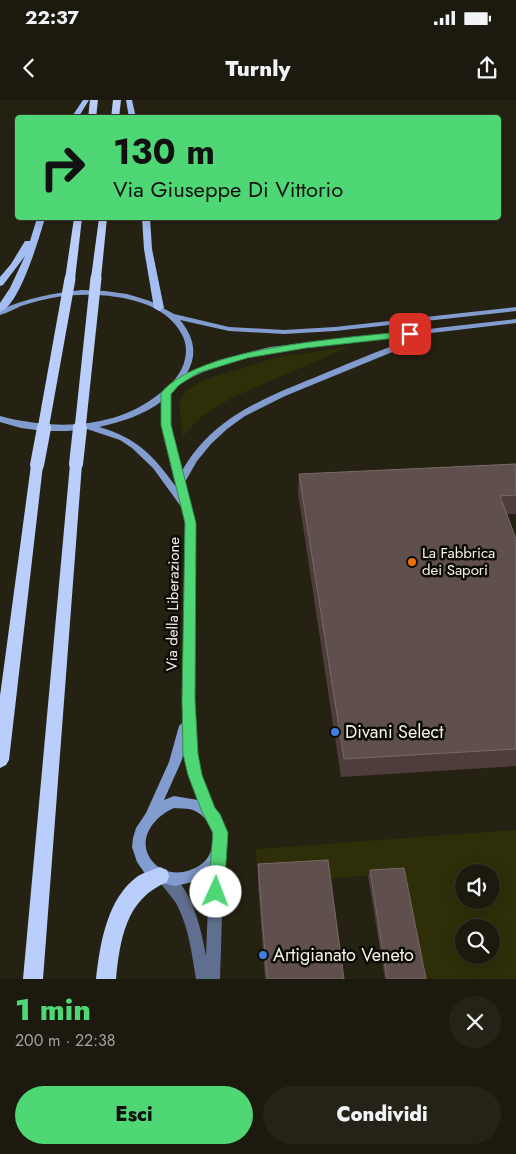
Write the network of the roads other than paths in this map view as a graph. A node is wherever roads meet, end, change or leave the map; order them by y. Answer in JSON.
{"nodes":[{"id":1,"x":86,"y":100,"type":"edge"},
{"id":2,"x":94,"y":100,"type":"edge"},
{"id":3,"x":117,"y":100,"type":"edge"},
{"id":4,"x":129,"y":100,"type":"edge"},
{"id":5,"x":76,"y":115,"type":"edge"},
{"id":6,"x":92,"y":115,"type":"edge"},
{"id":7,"x":115,"y":115,"type":"edge"},
{"id":8,"x":132,"y":115,"type":"edge"},
{"id":9,"x":39,"y":220,"type":"edge"},
{"id":10,"x":39,"y":220,"type":"edge"},
{"id":11,"x":78,"y":220,"type":"edge"},
{"id":12,"x":103,"y":220,"type":"edge"},
{"id":13,"x":146,"y":220,"type":"edge"},
{"id":14,"x":0,"y":283,"type":"edge"},
{"id":15,"x":159,"y":308,"type":"junction"},
{"id":16,"x":0,"y":309,"type":"edge"},
{"id":17,"x":516,"y":309,"type":"edge"},
{"id":18,"x":0,"y":313,"type":"edge"},
{"id":19,"x":171,"y":315,"type":"junction"},
{"id":20,"x":516,"y":321,"type":"edge"},
{"id":21,"x":445,"y":330,"type":"junction"},
{"id":22,"x":176,"y":383,"type":"junction"},
{"id":23,"x":166,"y":393,"type":"junction"},
{"id":24,"x":0,"y":419,"type":"edge"},
{"id":25,"x":84,"y":426,"type":"junction"},
{"id":26,"x":181,"y":481,"type":"junction"},
{"id":27,"x":187,"y":508,"type":"junction"},
{"id":28,"x":188,"y":700,"type":"junction"},
{"id":29,"x":0,"y":760,"type":"edge"},
{"id":30,"x":209,"y":812,"type":"junction"},
{"id":31,"x":151,"y":816,"type":"junction"},
{"id":32,"x":218,"y":853,"type":"junction"},
{"id":33,"x":163,"y":877,"type":"junction"},
{"id":34,"x":33,"y":979,"type":"edge"},
{"id":35,"x":106,"y":979,"type":"edge"},
{"id":36,"x":203,"y":979,"type":"edge"},
{"id":37,"x":213,"y":979,"type":"edge"}],
"edges":[{"from":1,"to":5,"type":"main road"},
{"from":2,"to":6,"type":"highway"},
{"from":3,"to":7,"type":"highway"},
{"from":4,"to":8,"type":"main road"},
{"from":9,"to":14,"type":"main road"},
{"from":10,"to":16,"type":"main road"},
{"from":11,"to":29,"type":"highway","bridge":true},
{"from":12,"to":34,"type":"highway","bridge":true},
{"from":13,"to":15,"type":"main road"},
{"from":15,"to":18,"type":"main road"},
{"from":15,"to":19,"type":"main road"},
{"from":17,"to":19,"type":"main road"},
{"from":19,"to":22,"type":"main road"},
{"from":20,"to":21,"type":"main road"},
{"from":21,"to":22,"type":"main road"},
{"from":21,"to":26,"type":"main road"},
{"from":22,"to":23,"type":"main road"},
{"from":23,"to":25,"type":"main road"},
{"from":23,"to":26,"type":"main road","name":"Via della Liberazione"},
{"from":24,"to":25,"type":"main road"},
{"from":25,"to":27,"type":"main road"},
{"from":26,"to":27,"type":"main road","name":"Via della Liberazione"},
{"from":27,"to":28,"type":"main road","name":"Via della Liberazione"},
{"from":28,"to":30,"type":"main road","name":"Via della Liberazione"},
{"from":28,"to":31,"type":"main road","name":"Via della Liberazione"},
{"from":30,"to":31,"type":"main road"},
{"from":30,"to":32,"type":"main road","name":"Via della Liberazione"},
{"from":31,"to":33,"type":"main road","name":"Via della Liberazione"},
{"from":32,"to":33,"type":"main road"},
{"from":32,"to":37,"type":"street","name":"Via della Liberazione"},
{"from":33,"to":35,"type":"highway"},
{"from":33,"to":36,"type":"street","name":"Via della Liberazione"}]}
